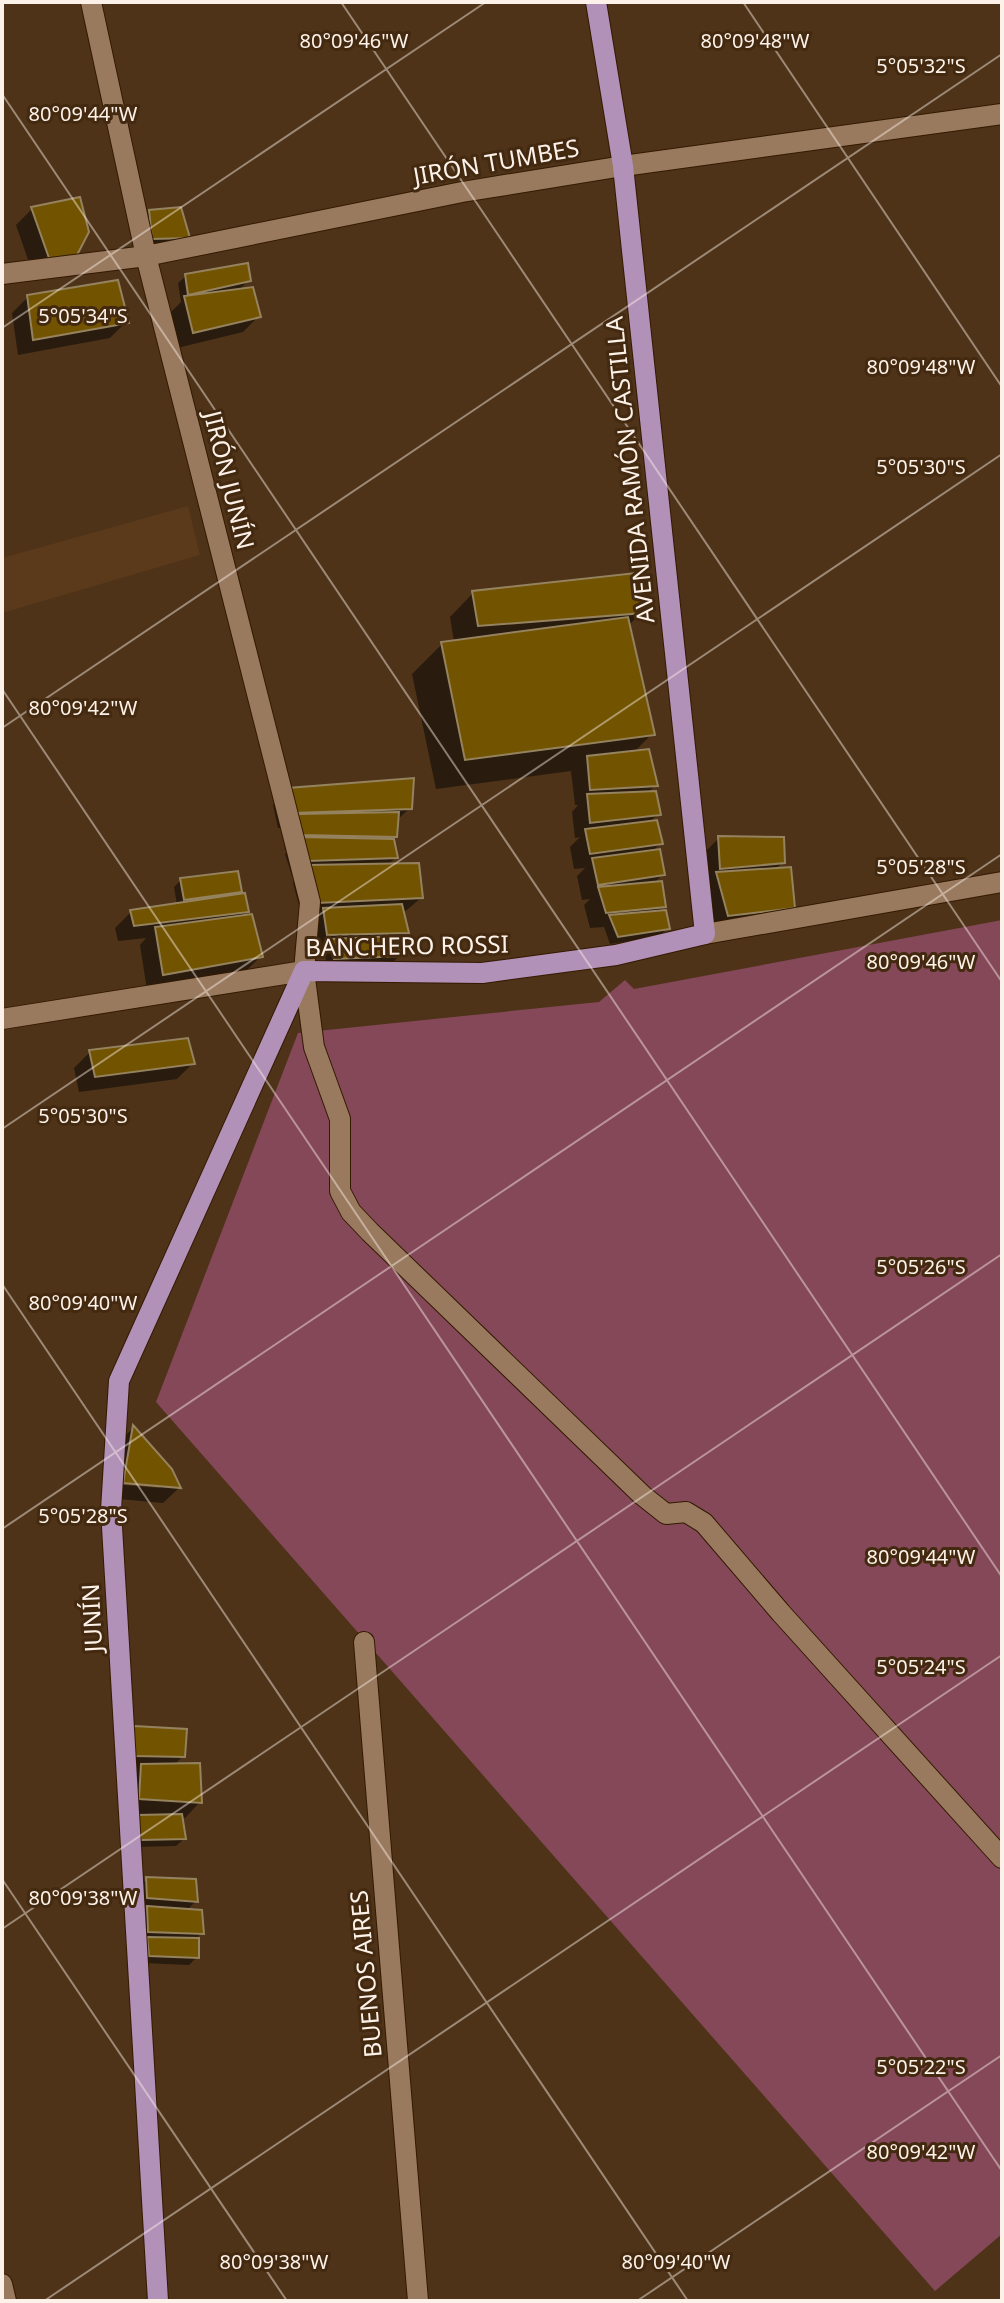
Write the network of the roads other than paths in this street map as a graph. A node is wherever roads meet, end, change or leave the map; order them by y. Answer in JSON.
{"nodes":[{"id":1,"x":91,"y":2,"type":"edge"},
{"id":2,"x":596,"y":2,"type":"edge"},
{"id":3,"x":1002,"y":114,"type":"edge"},
{"id":4,"x":623,"y":166,"type":"junction"},
{"id":5,"x":146,"y":256,"type":"junction"},
{"id":6,"x":2,"y":274,"type":"edge"},
{"id":7,"x":1002,"y":882,"type":"edge"},
{"id":8,"x":705,"y":934,"type":"junction"},
{"id":9,"x":304,"y":971,"type":"junction"},
{"id":10,"x":2,"y":1019,"type":"edge"},
{"id":11,"x":364,"y":1642,"type":"dead end"},
{"id":12,"x":1002,"y":1858,"type":"edge"},
{"id":13,"x":2,"y":2284,"type":"edge"},
{"id":14,"x":6,"y":2301,"type":"edge"},
{"id":15,"x":158,"y":2301,"type":"edge"},
{"id":16,"x":418,"y":2301,"type":"edge"}],
"edges":[{"from":1,"to":5,"type":"street","name":"JIRÓN JUNÍN"},
{"from":2,"to":4,"type":"main road","name":"AVENIDA RAMÓN CASTILLA"},
{"from":3,"to":4,"type":"street","name":"JIRÓN TUMBES"},
{"from":4,"to":5,"type":"street","name":"JIRÓN TUMBES"},
{"from":4,"to":8,"type":"main road","name":"AVENIDA RAMÓN CASTILLA"},
{"from":5,"to":6,"type":"street","name":"JIRÓN TUMBES"},
{"from":5,"to":9,"type":"street","name":"JIRÓN JUNÍN"},
{"from":7,"to":8,"type":"street","name":"BANCHERO ROSSI"},
{"from":8,"to":9,"type":"main road","name":"BANCHERO ROSSI"},
{"from":9,"to":10,"type":"street","name":"BANCHERO ROSSI"},
{"from":9,"to":12,"type":"street","name":"JIRÓN JUNÍN"},
{"from":9,"to":15,"type":"main road","name":"JUNÍN"},
{"from":11,"to":16,"type":"street","name":"BUENOS AIRES"},
{"from":13,"to":14,"type":"street"}]}
